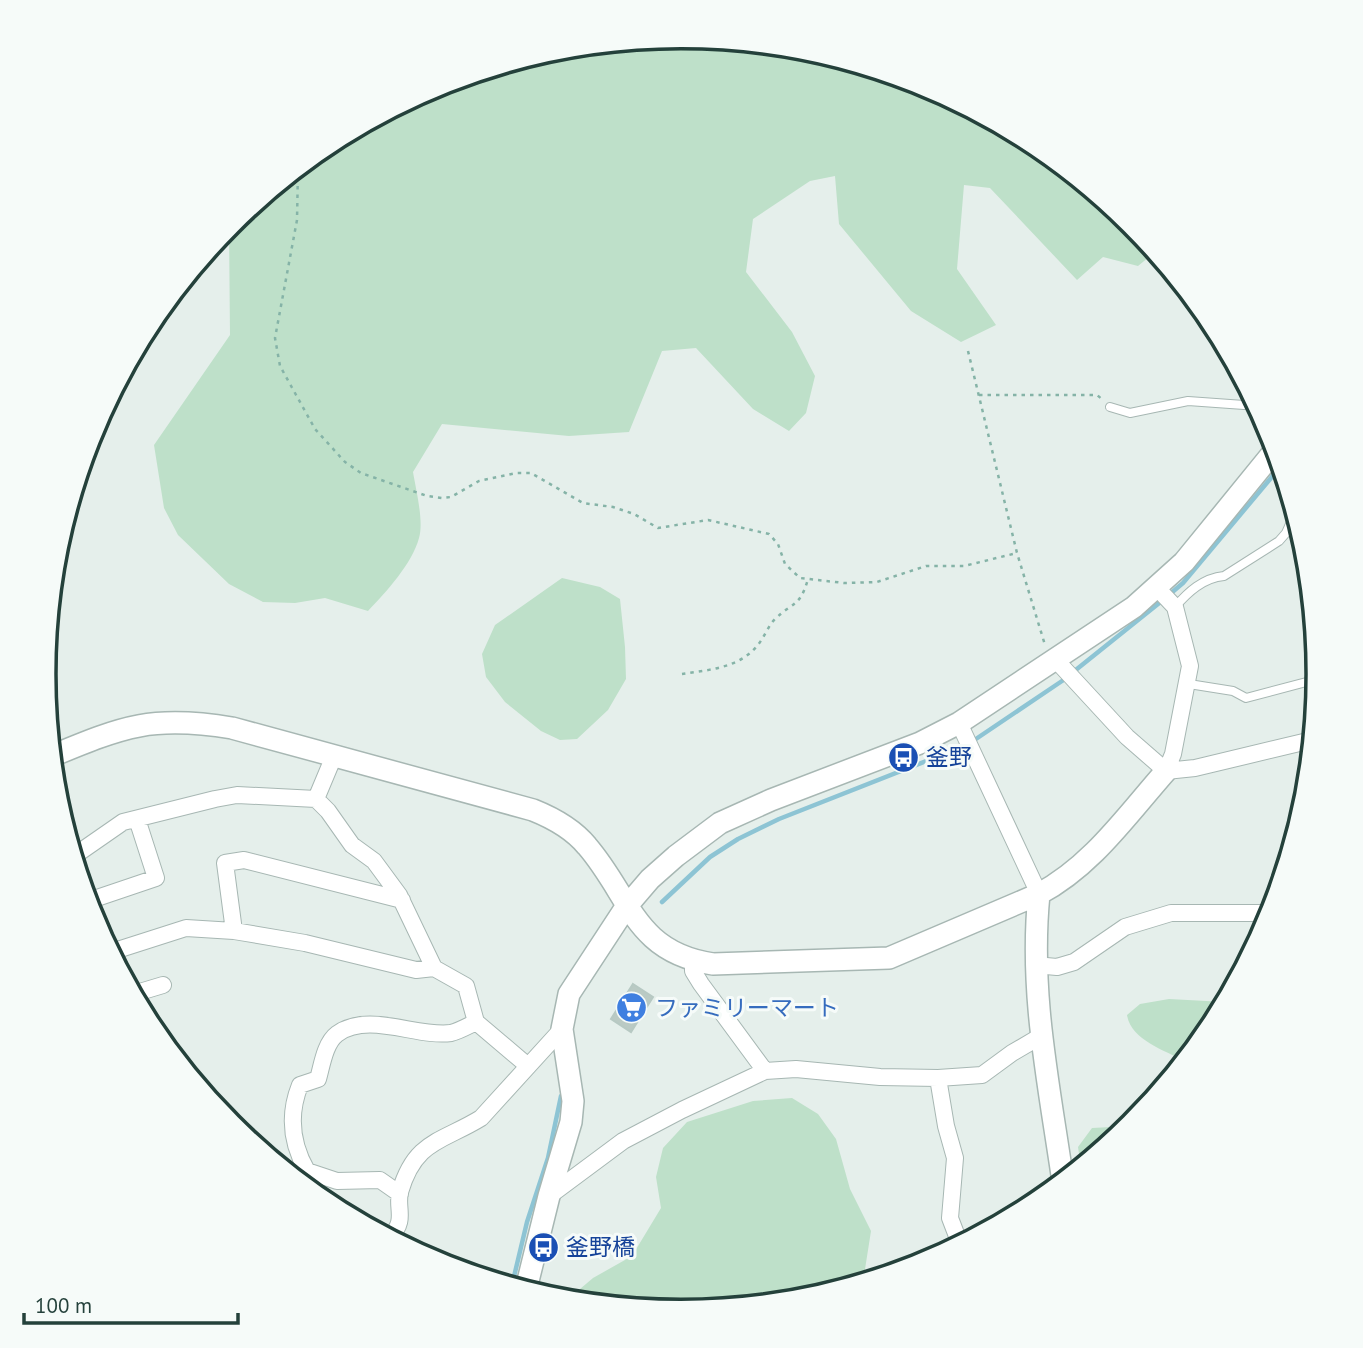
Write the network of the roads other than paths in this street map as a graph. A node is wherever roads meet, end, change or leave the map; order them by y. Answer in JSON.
{"nodes":[{"id":1,"x":1245,"y":405,"type":"edge"},
{"id":2,"x":1110,"y":407,"type":"road end"},
{"id":3,"x":1268,"y":459,"type":"edge"},
{"id":4,"x":1288,"y":527,"type":"edge"},
{"id":5,"x":1166,"y":597,"type":"junction"},
{"id":6,"x":1057,"y":662,"type":"junction"},
{"id":7,"x":1307,"y":682,"type":"edge"},
{"id":8,"x":1189,"y":684,"type":"junction"},
{"id":9,"x":961,"y":728,"type":"junction"},
{"id":10,"x":1302,"y":742,"type":"edge"},
{"id":11,"x":62,"y":752,"type":"edge"},
{"id":12,"x":334,"y":757,"type":"junction"},
{"id":13,"x":1166,"y":771,"type":"junction"},
{"id":14,"x":316,"y":799,"type":"junction"},
{"id":15,"x":137,"y":819,"type":"junction"},
{"id":16,"x":82,"y":850,"type":"edge"},
{"id":17,"x":1039,"y":894,"type":"junction"},
{"id":18,"x":98,"y":898,"type":"edge"},
{"id":19,"x":402,"y":900,"type":"junction"},
{"id":20,"x":626,"y":906,"type":"junction"},
{"id":21,"x":1259,"y":913,"type":"edge"},
{"id":22,"x":234,"y":931,"type":"junction"},
{"id":23,"x":121,"y":949,"type":"edge"},
{"id":24,"x":692,"y":961,"type":"junction"},
{"id":25,"x":1035,"y":965,"type":"junction"},
{"id":26,"x":434,"y":968,"type":"junction"},
{"id":27,"x":163,"y":985,"type":"dead end"},
{"id":28,"x":143,"y":991,"type":"edge"},
{"id":29,"x":476,"y":1022,"type":"junction"},
{"id":30,"x":562,"y":1029,"type":"junction"},
{"id":31,"x":1041,"y":1036,"type":"junction"},
{"id":32,"x":528,"y":1066,"type":"junction"},
{"id":33,"x":765,"y":1070,"type":"junction"},
{"id":34,"x":938,"y":1078,"type":"junction"},
{"id":35,"x":1061,"y":1171,"type":"edge"},
{"id":36,"x":400,"y":1194,"type":"junction"},
{"id":37,"x":549,"y":1196,"type":"junction"},
{"id":38,"x":396,"y":1230,"type":"edge"},
{"id":39,"x":957,"y":1236,"type":"edge"},
{"id":40,"x":528,"y":1280,"type":"edge"}],
"edges":[{"from":1,"to":2,"type":"lane"},
{"from":3,"to":5,"type":"street"},
{"from":4,"to":5,"type":"lane"},
{"from":5,"to":6,"type":"street"},
{"from":5,"to":8,"type":"street"},
{"from":6,"to":9,"type":"street"},
{"from":6,"to":13,"type":"street"},
{"from":7,"to":8,"type":"lane"},
{"from":8,"to":13,"type":"street"},
{"from":9,"to":17,"type":"street"},
{"from":9,"to":20,"type":"street"},
{"from":10,"to":13,"type":"street"},
{"from":11,"to":12,"type":"street"},
{"from":12,"to":14,"type":"street"},
{"from":12,"to":20,"type":"street"},
{"from":13,"to":17,"type":"street"},
{"from":14,"to":15,"type":"street"},
{"from":14,"to":19,"type":"street"},
{"from":15,"to":16,"type":"street"},
{"from":15,"to":18,"type":"street"},
{"from":17,"to":24,"type":"street"},
{"from":17,"to":25,"type":"street"},
{"from":19,"to":22,"type":"street"},
{"from":19,"to":26,"type":"street"},
{"from":20,"to":24,"type":"street"},
{"from":20,"to":30,"type":"street"},
{"from":21,"to":25,"type":"street"},
{"from":22,"to":23,"type":"street"},
{"from":22,"to":26,"type":"street"},
{"from":24,"to":33,"type":"street"},
{"from":25,"to":31,"type":"street"},
{"from":26,"to":29,"type":"street"},
{"from":27,"to":28,"type":"street"},
{"from":29,"to":32,"type":"street"},
{"from":29,"to":36,"type":"street"},
{"from":30,"to":32,"type":"street"},
{"from":30,"to":37,"type":"street"},
{"from":31,"to":34,"type":"street"},
{"from":31,"to":35,"type":"street"},
{"from":32,"to":36,"type":"street"},
{"from":33,"to":34,"type":"street"},
{"from":33,"to":37,"type":"street"},
{"from":34,"to":39,"type":"street"},
{"from":36,"to":38,"type":"street"},
{"from":37,"to":40,"type":"street"}]}
